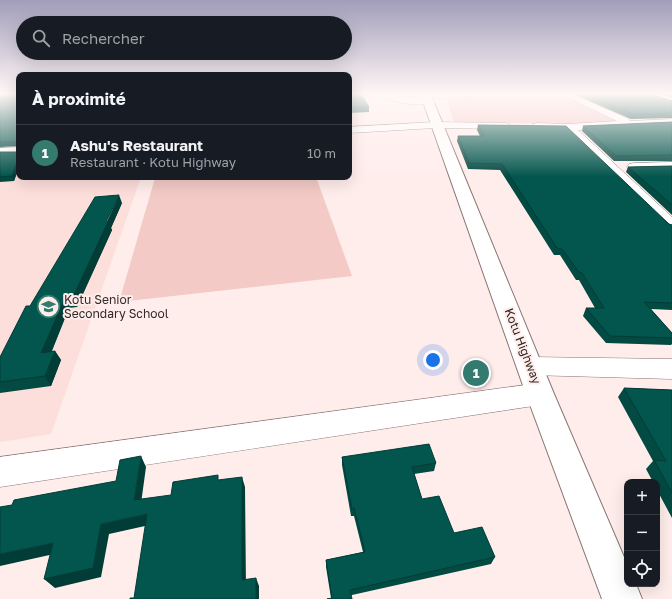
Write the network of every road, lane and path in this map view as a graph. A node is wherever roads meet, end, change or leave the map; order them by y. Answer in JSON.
{"nodes":[{"id":1,"x":437,"y":121,"type":"edge"},
{"id":2,"x":624,"y":121,"type":"edge"},
{"id":3,"x":672,"y":122,"type":"edge"},
{"id":4,"x":629,"y":123,"type":"junction"},
{"id":5,"x":439,"y":125,"type":"junction"},
{"id":6,"x":568,"y":127,"type":"junction"},
{"id":7,"x":352,"y":130,"type":"edge"},
{"id":8,"x":16,"y":151,"type":"edge"},
{"id":9,"x":0,"y":152,"type":"edge"},
{"id":10,"x":672,"y":166,"type":"edge"},
{"id":11,"x":612,"y":167,"type":"junction"},
{"id":12,"x":671,"y":224,"type":"edge"},
{"id":13,"x":530,"y":366,"type":"junction"},
{"id":14,"x":672,"y":369,"type":"edge"},
{"id":15,"x":540,"y":394,"type":"junction"},
{"id":16,"x":0,"y":472,"type":"edge"},
{"id":17,"x":622,"y":599,"type":"edge"}],
"edges":[{"from":1,"to":5,"type":"street","name":"Kotu Highway"},
{"from":2,"to":4,"type":"street"},
{"from":3,"to":4,"type":"street"},
{"from":4,"to":6,"type":"street"},
{"from":5,"to":6,"type":"street"},
{"from":5,"to":7,"type":"street"},
{"from":5,"to":13,"type":"street","name":"Kotu Highway"},
{"from":6,"to":11,"type":"street"},
{"from":8,"to":9,"type":"street"},
{"from":10,"to":11,"type":"street"},
{"from":11,"to":12,"type":"street"},
{"from":13,"to":14,"type":"street"},
{"from":13,"to":15,"type":"street","name":"Kotu Highway"},
{"from":15,"to":16,"type":"street"},
{"from":15,"to":17,"type":"street","name":"Kotu Highway"}]}
